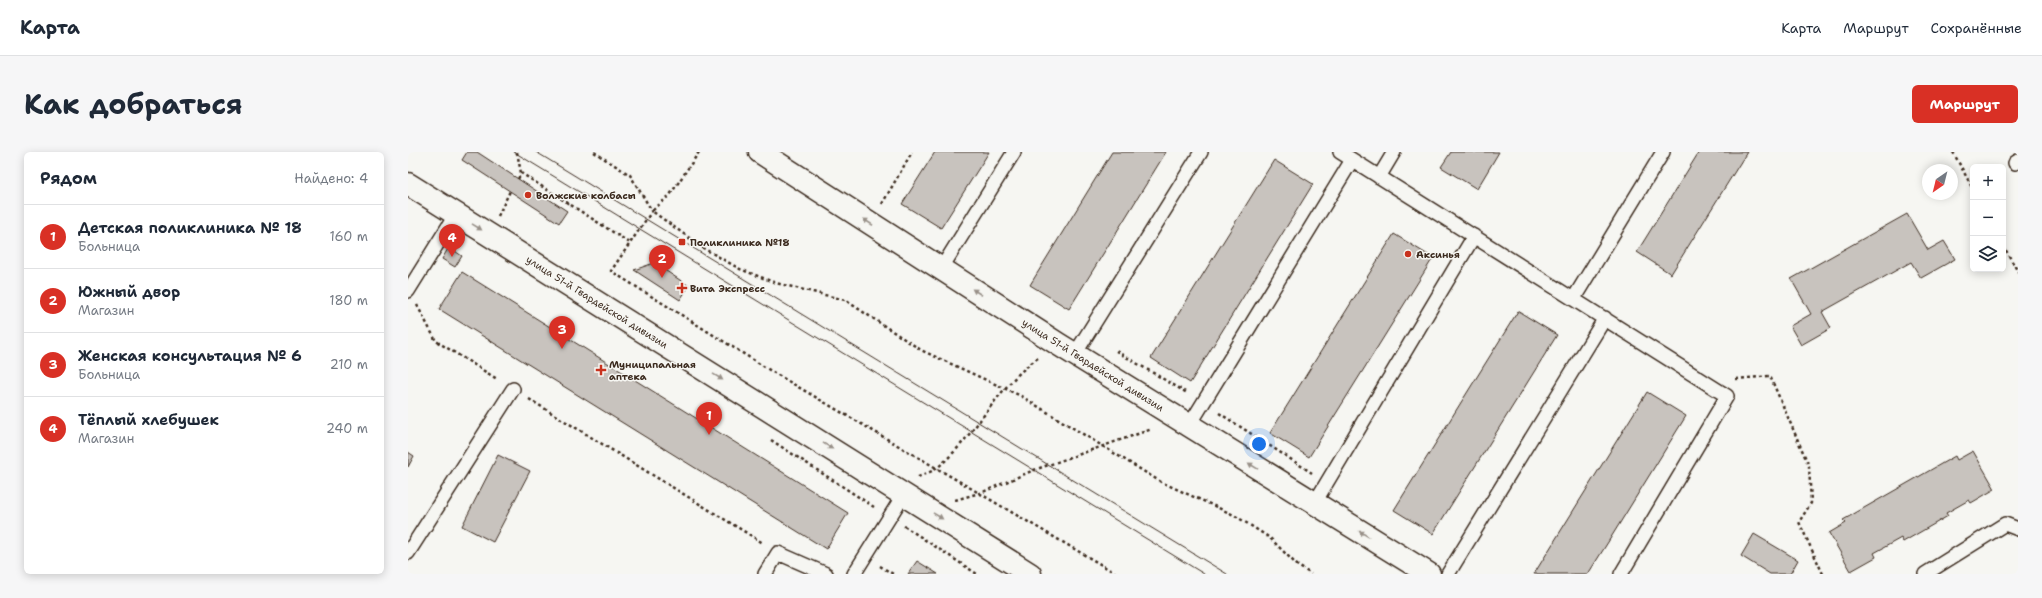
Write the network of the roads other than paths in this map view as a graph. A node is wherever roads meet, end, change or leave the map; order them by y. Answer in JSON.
{"nodes":[{"id":1,"x":760,"y":152,"type":"edge"},
{"id":2,"x":1014,"y":152,"type":"edge"},
{"id":3,"x":1201,"y":152,"type":"edge"},
{"id":4,"x":1340,"y":152,"type":"edge"},
{"id":5,"x":1394,"y":152,"type":"edge"},
{"id":6,"x":1664,"y":152,"type":"edge"},
{"id":7,"x":1352,"y":160,"type":"junction"},
{"id":8,"x":1379,"y":177,"type":"junction"},
{"id":9,"x":408,"y":184,"type":"edge"},
{"id":10,"x":456,"y":214,"type":"junction"},
{"id":11,"x":1474,"y":236,"type":"junction"},
{"id":12,"x":941,"y":269,"type":"junction"},
{"id":13,"x":408,"y":290,"type":"edge"},
{"id":14,"x":1574,"y":298,"type":"junction"},
{"id":15,"x":1605,"y":318,"type":"junction"},
{"id":16,"x":1066,"y":349,"type":"junction"},
{"id":17,"x":513,"y":389,"type":"road end"},
{"id":18,"x":1184,"y":423,"type":"junction"},
{"id":19,"x":900,"y":491,"type":"junction"},
{"id":20,"x":1314,"y":504,"type":"junction"},
{"id":21,"x":2018,"y":529,"type":"edge"},
{"id":22,"x":408,"y":553,"type":"edge"},
{"id":23,"x":1623,"y":573,"type":"edge"},
{"id":24,"x":765,"y":574,"type":"edge"},
{"id":25,"x":826,"y":574,"type":"edge"},
{"id":26,"x":854,"y":574,"type":"edge"},
{"id":27,"x":1030,"y":574,"type":"edge"},
{"id":28,"x":1429,"y":574,"type":"edge"},
{"id":29,"x":1448,"y":574,"type":"edge"},
{"id":30,"x":1925,"y":574,"type":"edge"}],
"edges":[{"from":12,"to":1,"type":"main road","name":"улица 51-й Гвардейской дивизии","one_way":true},
{"from":2,"to":12,"type":"lane"},
{"from":3,"to":16,"type":"lane"},
{"from":4,"to":7,"type":"lane"},
{"from":5,"to":8,"type":"lane"},
{"from":6,"to":14,"type":"lane"},
{"from":7,"to":8,"type":"lane"},
{"from":7,"to":18,"type":"lane"},
{"from":8,"to":11,"type":"lane"},
{"from":9,"to":10,"type":"main road","name":"улица 51-й Гвардейской дивизии"},
{"from":10,"to":13,"type":"lane"},
{"from":10,"to":19,"type":"main road","name":"улица 51-й Гвардейской дивизии","one_way":true},
{"from":11,"to":14,"type":"lane"},
{"from":11,"to":20,"type":"lane"},
{"from":16,"to":12,"type":"main road","name":"улица 51-й Гвардейской дивизии","one_way":true},
{"from":14,"to":15,"type":"lane"},
{"from":15,"to":23,"type":"lane"},
{"from":15,"to":29,"type":"lane"},
{"from":16,"to":18,"type":"main road","name":"улица 51-й Гвардейской дивизии"},
{"from":17,"to":22,"type":"lane"},
{"from":20,"to":18,"type":"main road","name":"улица 51-й Гвардейской дивизии","one_way":true},
{"from":19,"to":26,"type":"lane"},
{"from":19,"to":27,"type":"main road","name":"улица 51-й Гвардейской дивизии","one_way":true},
{"from":28,"to":20,"type":"main road","name":"улица 51-й Гвардейской дивизии","one_way":true},
{"from":21,"to":30,"type":"lane"},
{"from":24,"to":25,"type":"lane"}]}
